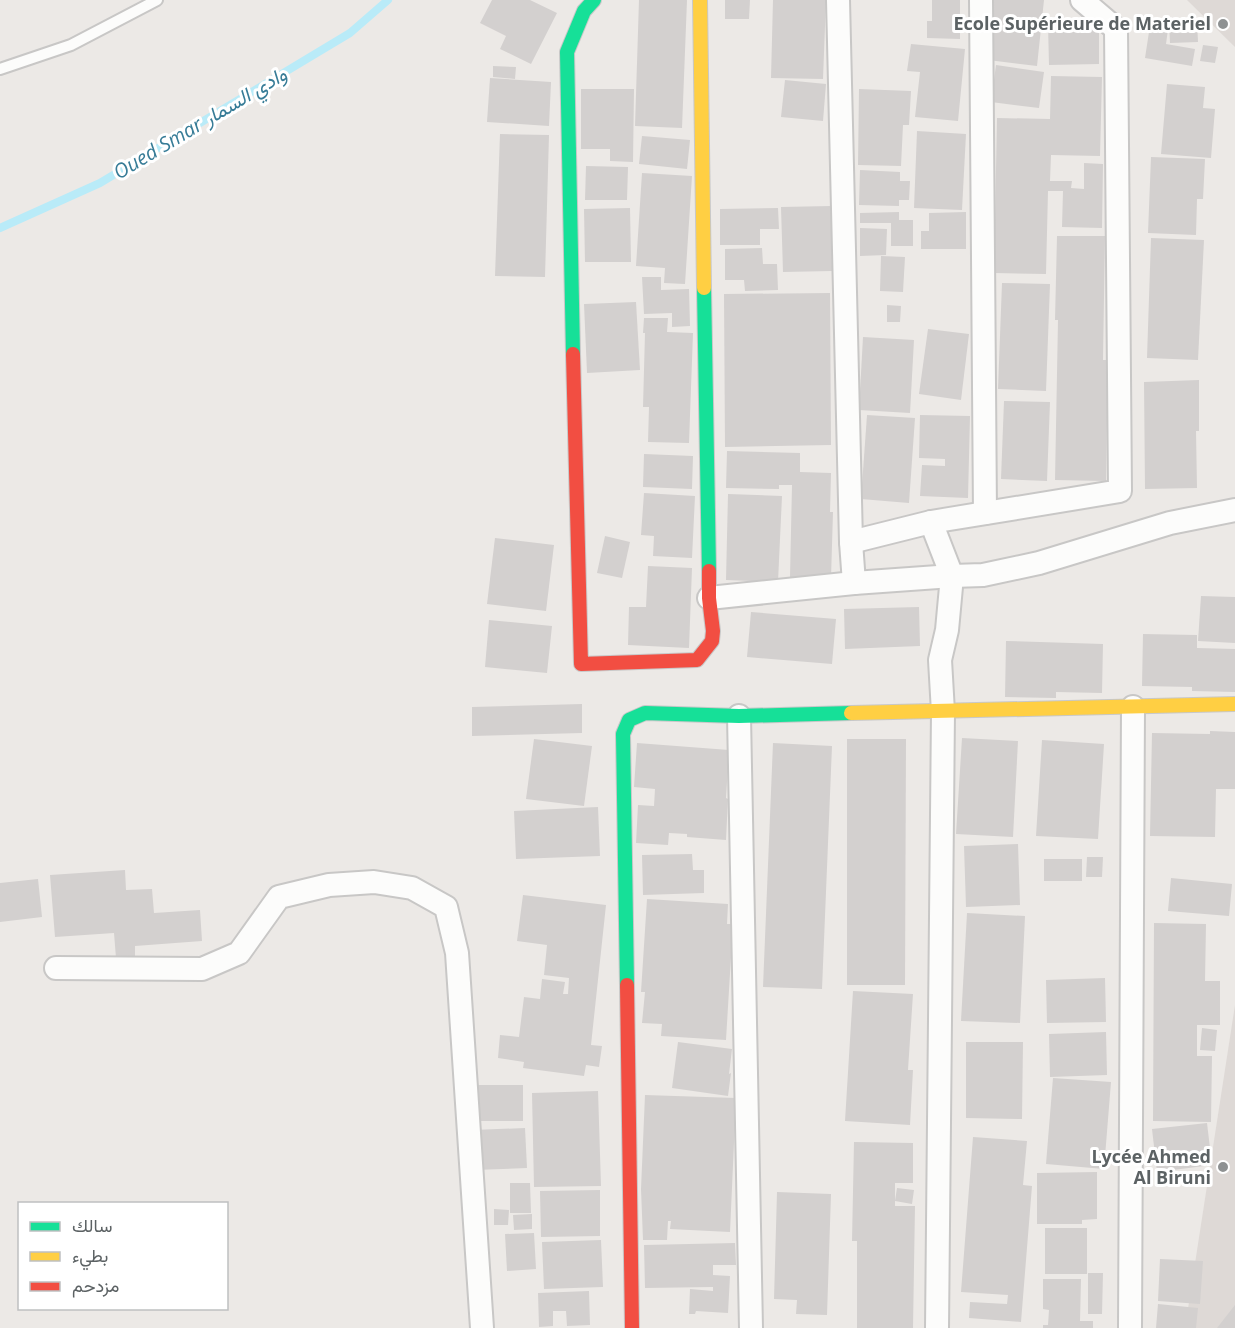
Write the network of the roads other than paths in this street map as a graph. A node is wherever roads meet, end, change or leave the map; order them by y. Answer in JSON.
{"nodes":[{"id":1,"x":157,"y":0,"type":"edge"},
{"id":2,"x":594,"y":0,"type":"edge"},
{"id":3,"x":700,"y":0,"type":"edge"},
{"id":4,"x":838,"y":0,"type":"edge"},
{"id":5,"x":981,"y":0,"type":"edge"},
{"id":6,"x":1082,"y":0,"type":"edge"},
{"id":7,"x":0,"y":69,"type":"edge"},
{"id":8,"x":1235,"y":510,"type":"edge"},
{"id":9,"x":985,"y":513,"type":"junction"},
{"id":10,"x":931,"y":522,"type":"junction"},
{"id":11,"x":851,"y":542,"type":"junction"},
{"id":12,"x":952,"y":576,"type":"junction"},
{"id":13,"x":854,"y":583,"type":"junction"},
{"id":14,"x":709,"y":598,"type":"junction"},
{"id":15,"x":1235,"y":704,"type":"edge"},
{"id":16,"x":1133,"y":707,"type":"junction"},
{"id":17,"x":943,"y":712,"type":"junction"},
{"id":18,"x":739,"y":716,"type":"junction"},
{"id":19,"x":56,"y":968,"type":"dead end"},
{"id":20,"x":482,"y":1328,"type":"edge"},
{"id":21,"x":632,"y":1328,"type":"edge"},
{"id":22,"x":751,"y":1328,"type":"edge"},
{"id":23,"x":937,"y":1328,"type":"edge"},
{"id":24,"x":1130,"y":1328,"type":"edge"}],
"edges":[{"from":1,"to":7,"type":"lane"},
{"from":2,"to":14,"type":"street"},
{"from":3,"to":14,"type":"street"},
{"from":4,"to":11,"type":"street"},
{"from":5,"to":9,"type":"street"},
{"from":6,"to":9,"type":"street"},
{"from":8,"to":12,"type":"street"},
{"from":9,"to":10,"type":"street"},
{"from":10,"to":11,"type":"street"},
{"from":10,"to":12,"type":"street"},
{"from":11,"to":13,"type":"street"},
{"from":12,"to":13,"type":"street"},
{"from":12,"to":17,"type":"street"},
{"from":13,"to":14,"type":"street"},
{"from":15,"to":16,"type":"street"},
{"from":16,"to":17,"type":"street"},
{"from":16,"to":24,"type":"street"},
{"from":17,"to":18,"type":"street"},
{"from":17,"to":23,"type":"street"},
{"from":18,"to":21,"type":"street"},
{"from":18,"to":22,"type":"street"},
{"from":19,"to":20,"type":"street"}]}
